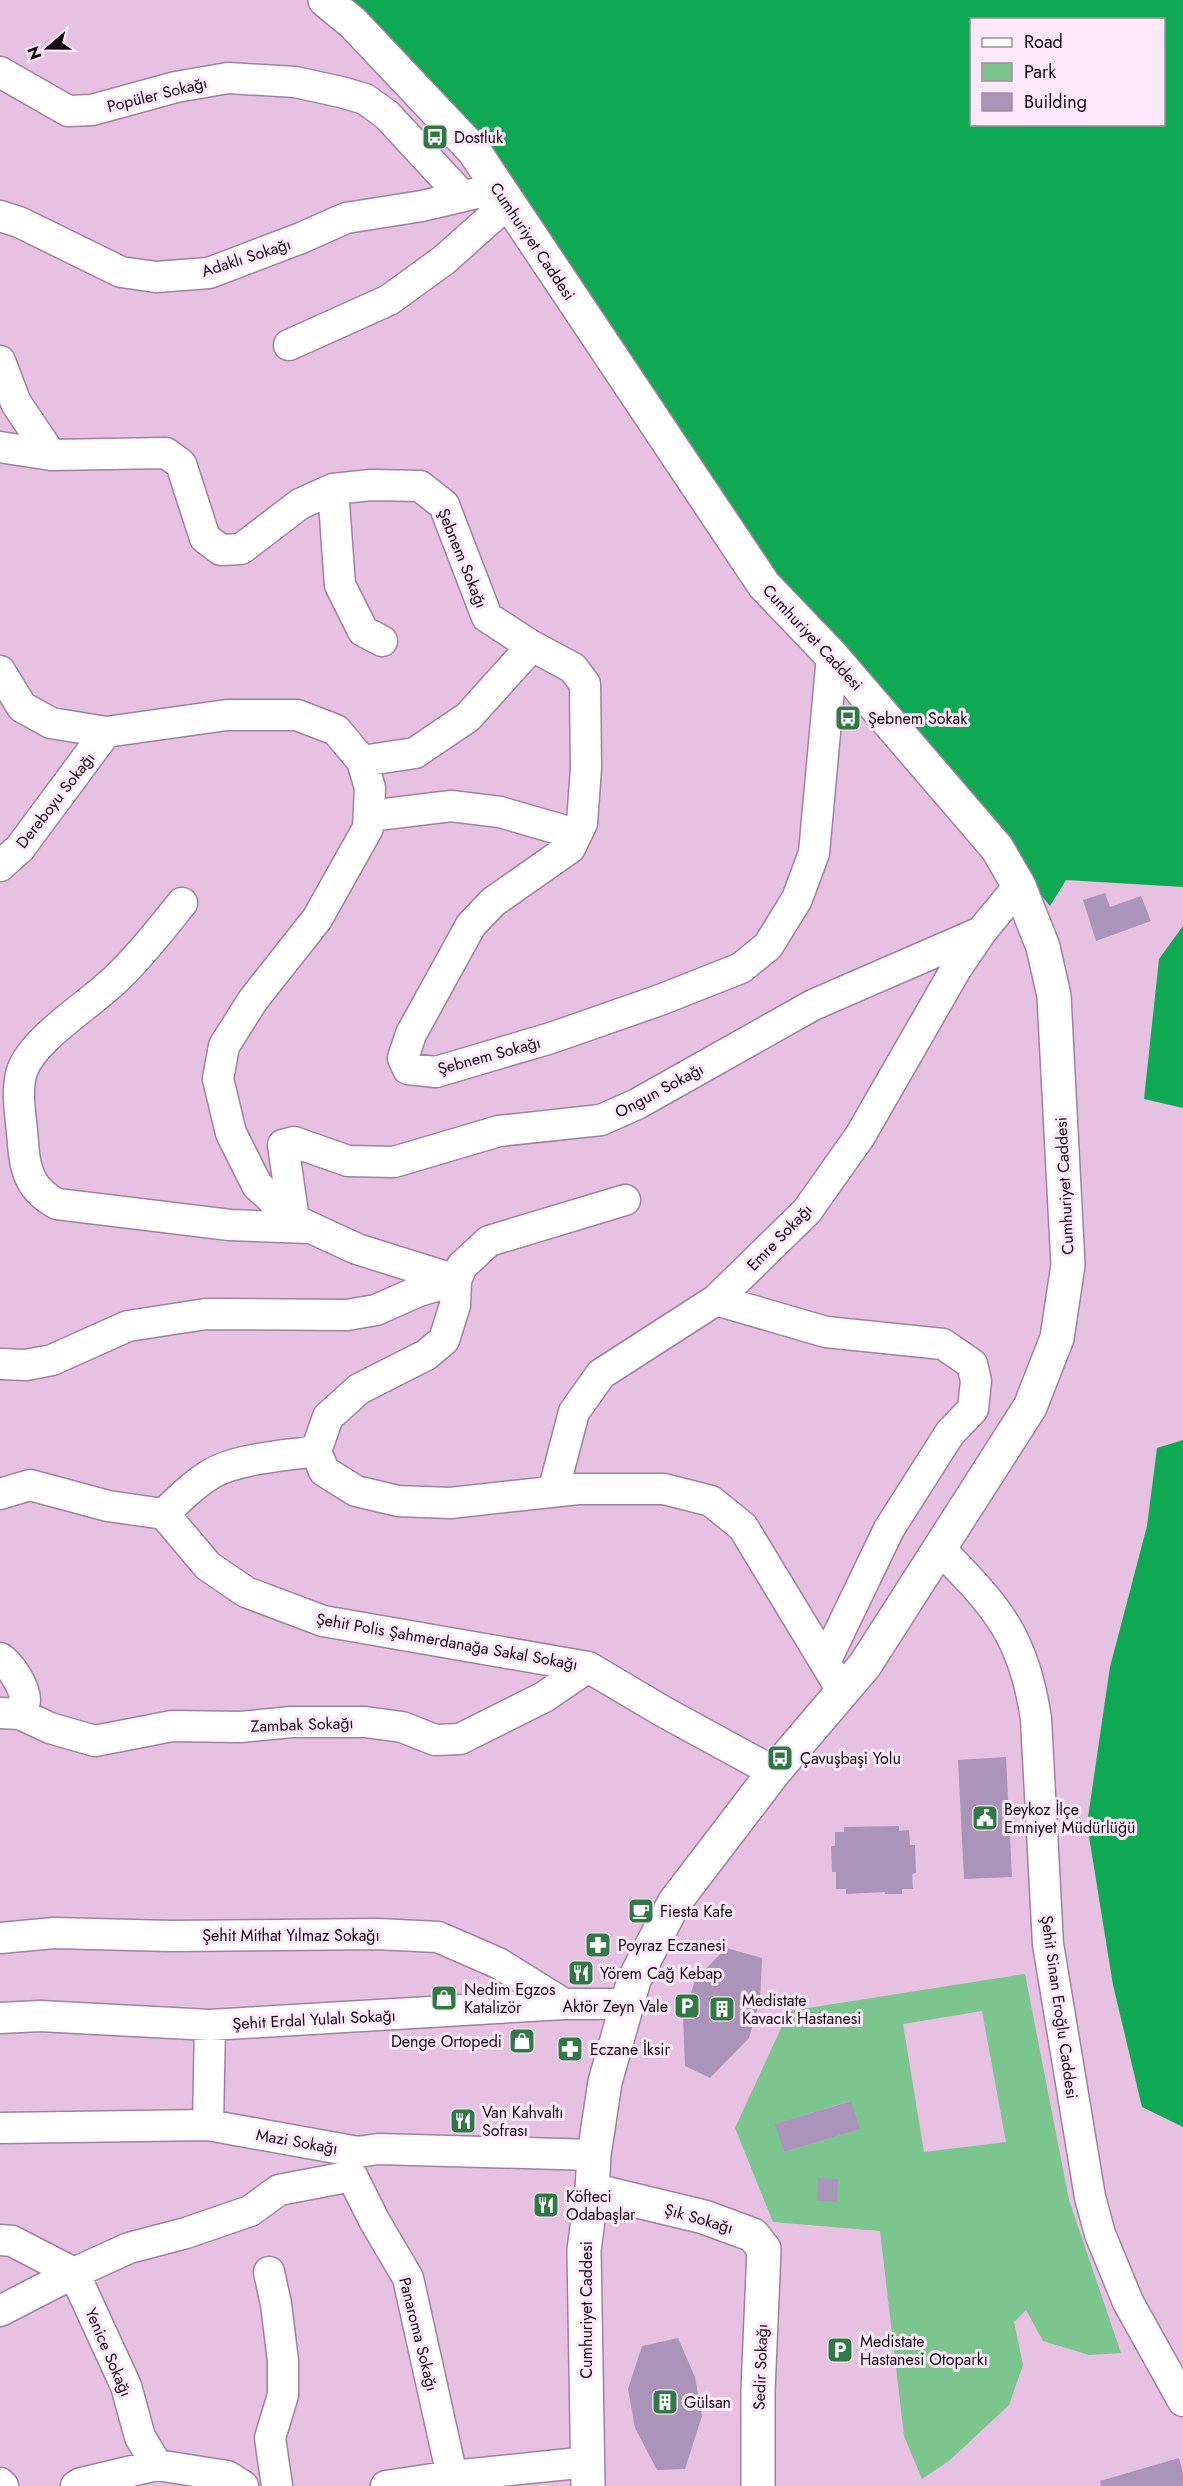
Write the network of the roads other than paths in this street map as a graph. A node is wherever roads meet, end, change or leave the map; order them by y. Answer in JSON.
{"nodes":[{"id":1,"x":325,"y":0,"type":"edge"},
{"id":2,"x":0,"y":72,"type":"edge"},
{"id":3,"x":462,"y":196,"type":"junction"},
{"id":4,"x":503,"y":196,"type":"junction"},
{"id":5,"x":0,"y":216,"type":"edge"},
{"id":6,"x":289,"y":345,"type":"dead end"},
{"id":7,"x":0,"y":361,"type":"edge"},
{"id":8,"x":0,"y":447,"type":"edge"},
{"id":9,"x":51,"y":454,"type":"junction"},
{"id":10,"x":333,"y":489,"type":"junction"},
{"id":11,"x":382,"y":641,"type":"dead end"},
{"id":12,"x":532,"y":646,"type":"junction"},
{"id":13,"x":832,"y":656,"type":"junction"},
{"id":14,"x":0,"y":671,"type":"edge"},
{"id":15,"x":106,"y":732,"type":"junction"},
{"id":16,"x":362,"y":761,"type":"junction"},
{"id":17,"x":369,"y":816,"type":"junction"},
{"id":18,"x":576,"y":834,"type":"junction"},
{"id":19,"x":0,"y":866,"type":"edge"},
{"id":20,"x":1019,"y":886,"type":"junction"},
{"id":21,"x":182,"y":903,"type":"dead end"},
{"id":22,"x":981,"y":932,"type":"junction"},
{"id":23,"x":626,"y":1200,"type":"dead end"},
{"id":24,"x":303,"y":1224,"type":"junction"},
{"id":25,"x":456,"y":1280,"type":"junction"},
{"id":26,"x":716,"y":1300,"type":"junction"},
{"id":27,"x":0,"y":1364,"type":"edge"},
{"id":28,"x":316,"y":1450,"type":"junction"},
{"id":29,"x":553,"y":1492,"type":"junction"},
{"id":30,"x":0,"y":1494,"type":"edge"},
{"id":31,"x":164,"y":1514,"type":"junction"},
{"id":32,"x":940,"y":1550,"type":"junction"},
{"id":33,"x":0,"y":1658,"type":"edge"},
{"id":34,"x":825,"y":1662,"type":"junction"},
{"id":35,"x":588,"y":1666,"type":"junction"},
{"id":36,"x":843,"y":1692,"type":"junction"},
{"id":37,"x":10,"y":1714,"type":"edge"},
{"id":38,"x":774,"y":1772,"type":"junction"},
{"id":39,"x":0,"y":1938,"type":"edge"},
{"id":40,"x":564,"y":2004,"type":"junction"},
{"id":41,"x":627,"y":2004,"type":"junction"},
{"id":42,"x":0,"y":2018,"type":"edge"},
{"id":43,"x":210,"y":2025,"type":"junction"},
{"id":44,"x":208,"y":2125,"type":"junction"},
{"id":45,"x":0,"y":2128,"type":"edge"},
{"id":46,"x":594,"y":2155,"type":"junction"},
{"id":47,"x":355,"y":2164,"type":"junction"},
{"id":48,"x":592,"y":2190,"type":"junction"},
{"id":49,"x":0,"y":2240,"type":"edge"},
{"id":50,"x":764,"y":2249,"type":"joint"},
{"id":51,"x":74,"y":2272,"type":"junction"},
{"id":52,"x":269,"y":2272,"type":"dead end"},
{"id":53,"x":0,"y":2311,"type":"edge"},
{"id":54,"x":1179,"y":2381,"type":"edge"},
{"id":55,"x":158,"y":2465,"type":"junction"},
{"id":56,"x":588,"y":2474,"type":"edge"},
{"id":57,"x":452,"y":2476,"type":"junction"},
{"id":58,"x":76,"y":2486,"type":"edge"},
{"id":59,"x":243,"y":2486,"type":"edge"},
{"id":60,"x":277,"y":2486,"type":"edge"},
{"id":61,"x":386,"y":2486,"type":"edge"},
{"id":62,"x":758,"y":2486,"type":"edge"}],
"edges":[{"from":1,"to":4,"type":"main road","name":"Cumhuriyet Caddesi"},
{"from":2,"to":3,"type":"street","name":"Popüler Sokağı"},
{"from":3,"to":4,"type":"street","name":"Adaklı Sokağı"},
{"from":3,"to":5,"type":"street","name":"Adaklı Sokağı"},
{"from":4,"to":6,"type":"street"},
{"from":4,"to":13,"type":"main road","name":"Cumhuriyet Caddesi"},
{"from":7,"to":9,"type":"street"},
{"from":8,"to":9,"type":"street","name":"Şebnem Sokağı"},
{"from":9,"to":10,"type":"street","name":"Şebnem Sokağı"},
{"from":10,"to":11,"type":"street"},
{"from":10,"to":12,"type":"street","name":"Şebnem Sokağı"},
{"from":12,"to":16,"type":"street"},
{"from":12,"to":18,"type":"street","name":"Şebnem Sokağı"},
{"from":13,"to":18,"type":"street","name":"Şebnem Sokağı"},
{"from":13,"to":20,"type":"main road","name":"Cumhuriyet Caddesi"},
{"from":14,"to":15,"type":"street"},
{"from":15,"to":16,"type":"street"},
{"from":15,"to":19,"type":"street","name":"Dereboyu Sokağı"},
{"from":16,"to":17,"type":"street"},
{"from":17,"to":18,"type":"street"},
{"from":17,"to":24,"type":"street"},
{"from":20,"to":22,"type":"street","name":"Emre Sokağı"},
{"from":20,"to":32,"type":"main road","name":"Cumhuriyet Caddesi"},
{"from":21,"to":24,"type":"street"},
{"from":22,"to":24,"type":"street","name":"Ongun Sokağı"},
{"from":22,"to":26,"type":"street","name":"Emre Sokağı"},
{"from":23,"to":25,"type":"street"},
{"from":24,"to":25,"type":"street"},
{"from":25,"to":27,"type":"street"},
{"from":25,"to":28,"type":"street"},
{"from":26,"to":29,"type":"street","name":"Emre Sokağı"},
{"from":26,"to":34,"type":"street"},
{"from":28,"to":29,"type":"street"},
{"from":28,"to":31,"type":"street"},
{"from":29,"to":34,"type":"street"},
{"from":30,"to":31,"type":"street"},
{"from":31,"to":35,"type":"street","name":"Şehit Polis Şahmerdanağa Sakal Sokağı"},
{"from":32,"to":36,"type":"main road","name":"Cumhuriyet Caddesi"},
{"from":32,"to":54,"type":"street","name":"Şehit Sinan Eroğlu Caddesi"},
{"from":33,"to":37,"type":"street"},
{"from":34,"to":36,"type":"street"},
{"from":35,"to":37,"type":"street","name":"Zambak Sokağı"},
{"from":35,"to":38,"type":"street","name":"Şehit Polis Şahmerdanağa Sakal Sokağı"},
{"from":36,"to":38,"type":"main road","name":"Cumhuriyet Caddesi"},
{"from":38,"to":41,"type":"main road","name":"Cumhuriyet Caddesi"},
{"from":39,"to":40,"type":"street","name":"Şehit Mithat Yılmaz Sokağı"},
{"from":40,"to":41,"type":"street","name":"Şehit Erdal Yulalı Sokağı"},
{"from":40,"to":43,"type":"street","name":"Şehit Erdal Yulalı Sokağı"},
{"from":41,"to":46,"type":"main road","name":"Cumhuriyet Caddesi"},
{"from":42,"to":43,"type":"street","name":"Şehit Erdal Yulalı Sokağı"},
{"from":43,"to":44,"type":"street"},
{"from":44,"to":45,"type":"street","name":"Mazi Sokağı"},
{"from":44,"to":47,"type":"street","name":"Mazi Sokağı"},
{"from":46,"to":47,"type":"street","name":"Mazi Sokağı"},
{"from":46,"to":48,"type":"main road","name":"Cumhuriyet Caddesi"},
{"from":47,"to":51,"type":"street"},
{"from":47,"to":57,"type":"street","name":"Panaroma Sokağı"},
{"from":48,"to":50,"type":"main road","name":"Şık Sokağı"},
{"from":48,"to":56,"type":"main road","name":"Cumhuriyet Caddesi"},
{"from":49,"to":51,"type":"street"},
{"from":50,"to":62,"type":"main road","name":"Sedir Sokağı"},
{"from":51,"to":53,"type":"street"},
{"from":51,"to":55,"type":"street","name":"Yenice Sokağı"},
{"from":52,"to":60,"type":"street"},
{"from":55,"to":58,"type":"street"},
{"from":55,"to":59,"type":"street"},
{"from":56,"to":57,"type":"street"},
{"from":57,"to":61,"type":"street"}]}
